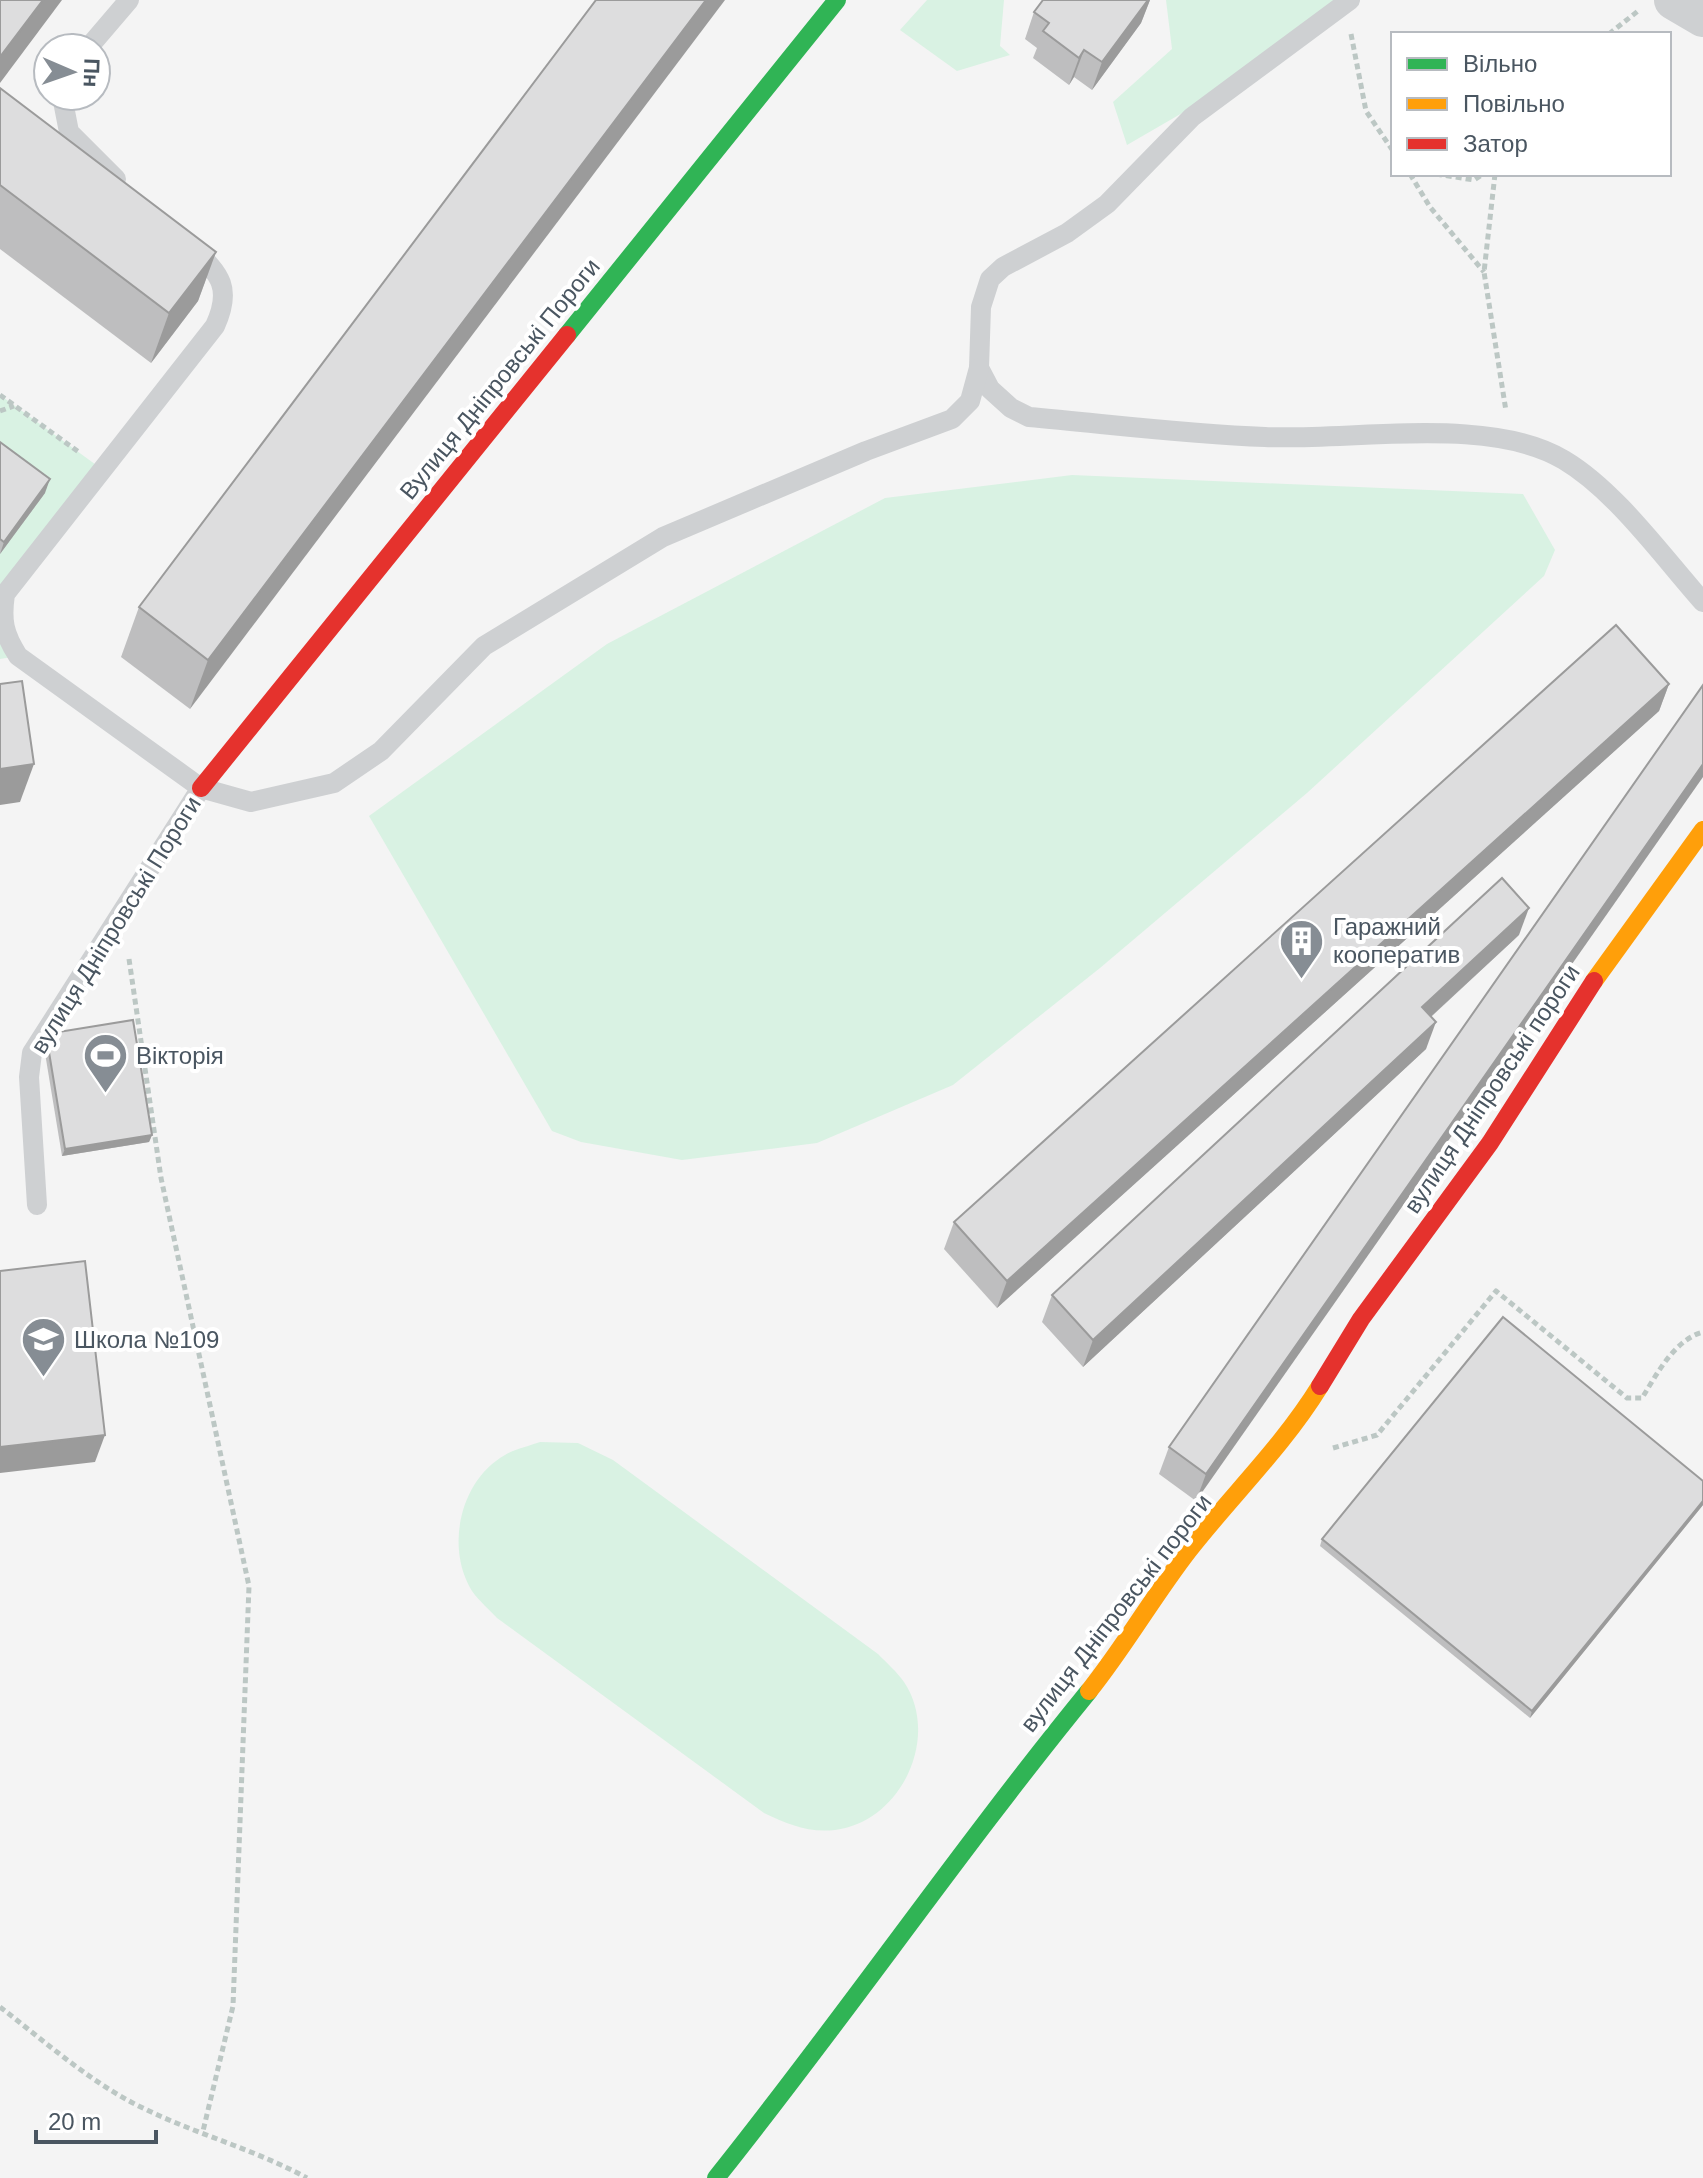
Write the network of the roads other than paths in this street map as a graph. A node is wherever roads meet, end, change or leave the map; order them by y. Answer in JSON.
{"nodes":[{"id":1,"x":129,"y":0,"type":"edge"},
{"id":2,"x":837,"y":0,"type":"edge"},
{"id":3,"x":1348,"y":2,"type":"edge"},
{"id":4,"x":1659,"y":4,"type":"edge"},
{"id":5,"x":1703,"y":17,"type":"edge"},
{"id":6,"x":102,"y":32,"type":"edge"},
{"id":7,"x":63,"y":112,"type":"edge"},
{"id":8,"x":127,"y":188,"type":"edge"},
{"id":9,"x":173,"y":231,"type":"edge"},
{"id":10,"x":979,"y":368,"type":"junction"},
{"id":11,"x":1703,"y":602,"type":"edge"},
{"id":12,"x":9,"y":658,"type":"edge"},
{"id":13,"x":201,"y":788,"type":"junction"},
{"id":14,"x":1703,"y":830,"type":"edge"},
{"id":15,"x":37,"y":1205,"type":"dead end"},
{"id":16,"x":716,"y":2178,"type":"edge"}],
"edges":[{"from":1,"to":6,"type":"lane"},
{"from":2,"to":13,"type":"street","name":"Вулиця Дніпровські Пороги"},
{"from":3,"to":10,"type":"lane"},
{"from":4,"to":5,"type":"street"},
{"from":7,"to":8,"type":"lane"},
{"from":9,"to":12,"type":"lane"},
{"from":10,"to":11,"type":"lane"},
{"from":10,"to":13,"type":"lane"},
{"from":12,"to":13,"type":"lane"},
{"from":13,"to":15,"type":"lane","name":"вулиця Дніпровські Пороги"},
{"from":14,"to":16,"type":"street","name":"вулиця Дніпровські пороги"}]}
